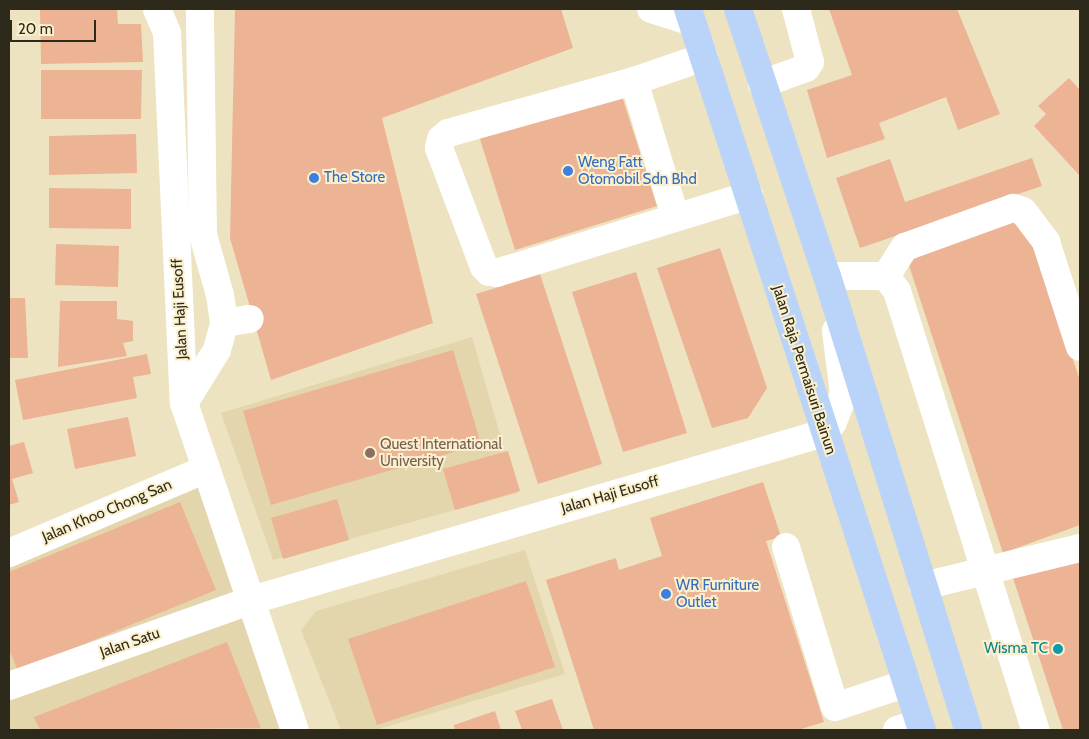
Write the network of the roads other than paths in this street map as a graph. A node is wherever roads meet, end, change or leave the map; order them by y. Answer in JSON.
{"nodes":[{"id":1,"x":157,"y":9,"type":"edge"},
{"id":2,"x":200,"y":9,"type":"edge"},
{"id":3,"x":651,"y":9,"type":"edge"},
{"id":4,"x":738,"y":9,"type":"edge"},
{"id":5,"x":796,"y":9,"type":"edge"},
{"id":6,"x":690,"y":16,"type":"edge"},
{"id":7,"x":704,"y":57,"type":"junction"},
{"id":8,"x":634,"y":81,"type":"junction"},
{"id":9,"x":762,"y":84,"type":"junction"},
{"id":10,"x":748,"y":194,"type":"junction"},
{"id":11,"x":675,"y":216,"type":"junction"},
{"id":12,"x":886,"y":276,"type":"junction"},
{"id":13,"x":829,"y":283,"type":"junction"},
{"id":14,"x":1080,"y":346,"type":"edge"},
{"id":15,"x":184,"y":403,"type":"junction"},
{"id":16,"x":824,"y":433,"type":"junction"},
{"id":17,"x":206,"y":469,"type":"junction"},
{"id":18,"x":786,"y":547,"type":"dead end"},
{"id":19,"x":1080,"y":548,"type":"edge"},
{"id":20,"x":9,"y":553,"type":"edge"},
{"id":21,"x":986,"y":573,"type":"junction"},
{"id":22,"x":923,"y":586,"type":"junction"},
{"id":23,"x":252,"y":600,"type":"junction"},
{"id":24,"x":907,"y":683,"type":"junction"},
{"id":25,"x":9,"y":686,"type":"edge"},
{"id":26,"x":913,"y":728,"type":"edge"},
{"id":27,"x":295,"y":730,"type":"edge"},
{"id":28,"x":968,"y":730,"type":"edge"},
{"id":29,"x":1035,"y":730,"type":"edge"}],
"edges":[{"from":1,"to":15,"type":"street","name":"Jalan Haji Eusoff"},
{"from":2,"to":15,"type":"street"},
{"from":3,"to":6,"type":"street"},
{"from":4,"to":9,"type":"main road"},
{"from":5,"to":9,"type":"street"},
{"from":6,"to":7,"type":"main road","name":"Jalan Raja Permaisuri Bainun"},
{"from":7,"to":8,"type":"street"},
{"from":7,"to":10,"type":"main road","name":"Jalan Raja Permaisuri Bainun"},
{"from":8,"to":11,"type":"street"},
{"from":8,"to":11,"type":"street"},
{"from":9,"to":13,"type":"main road"},
{"from":10,"to":11,"type":"street"},
{"from":10,"to":16,"type":"main road","name":"Jalan Raja Permaisuri Bainun"},
{"from":12,"to":13,"type":"street"},
{"from":12,"to":14,"type":"street"},
{"from":12,"to":21,"type":"street"},
{"from":13,"to":16,"type":"street"},
{"from":13,"to":22,"type":"main road"},
{"from":15,"to":17,"type":"street","name":"Jalan Haji Eusoff"},
{"from":16,"to":23,"type":"street","name":"Jalan Haji Eusoff"},
{"from":16,"to":24,"type":"main road","name":"Jalan Raja Permaisuri Bainun"},
{"from":17,"to":20,"type":"street","name":"Jalan Khoo Chong San"},
{"from":17,"to":23,"type":"street","name":"Jalan Haji Eusoff"},
{"from":18,"to":24,"type":"street"},
{"from":19,"to":21,"type":"street"},
{"from":21,"to":22,"type":"street"},
{"from":21,"to":29,"type":"street"},
{"from":22,"to":28,"type":"main road"},
{"from":23,"to":25,"type":"street","name":"Jalan Satu"},
{"from":23,"to":27,"type":"street","name":"Jalan Haji Eusoff"},
{"from":24,"to":26,"type":"main road","name":"Jalan Raja Permaisuri Bainun"}]}
